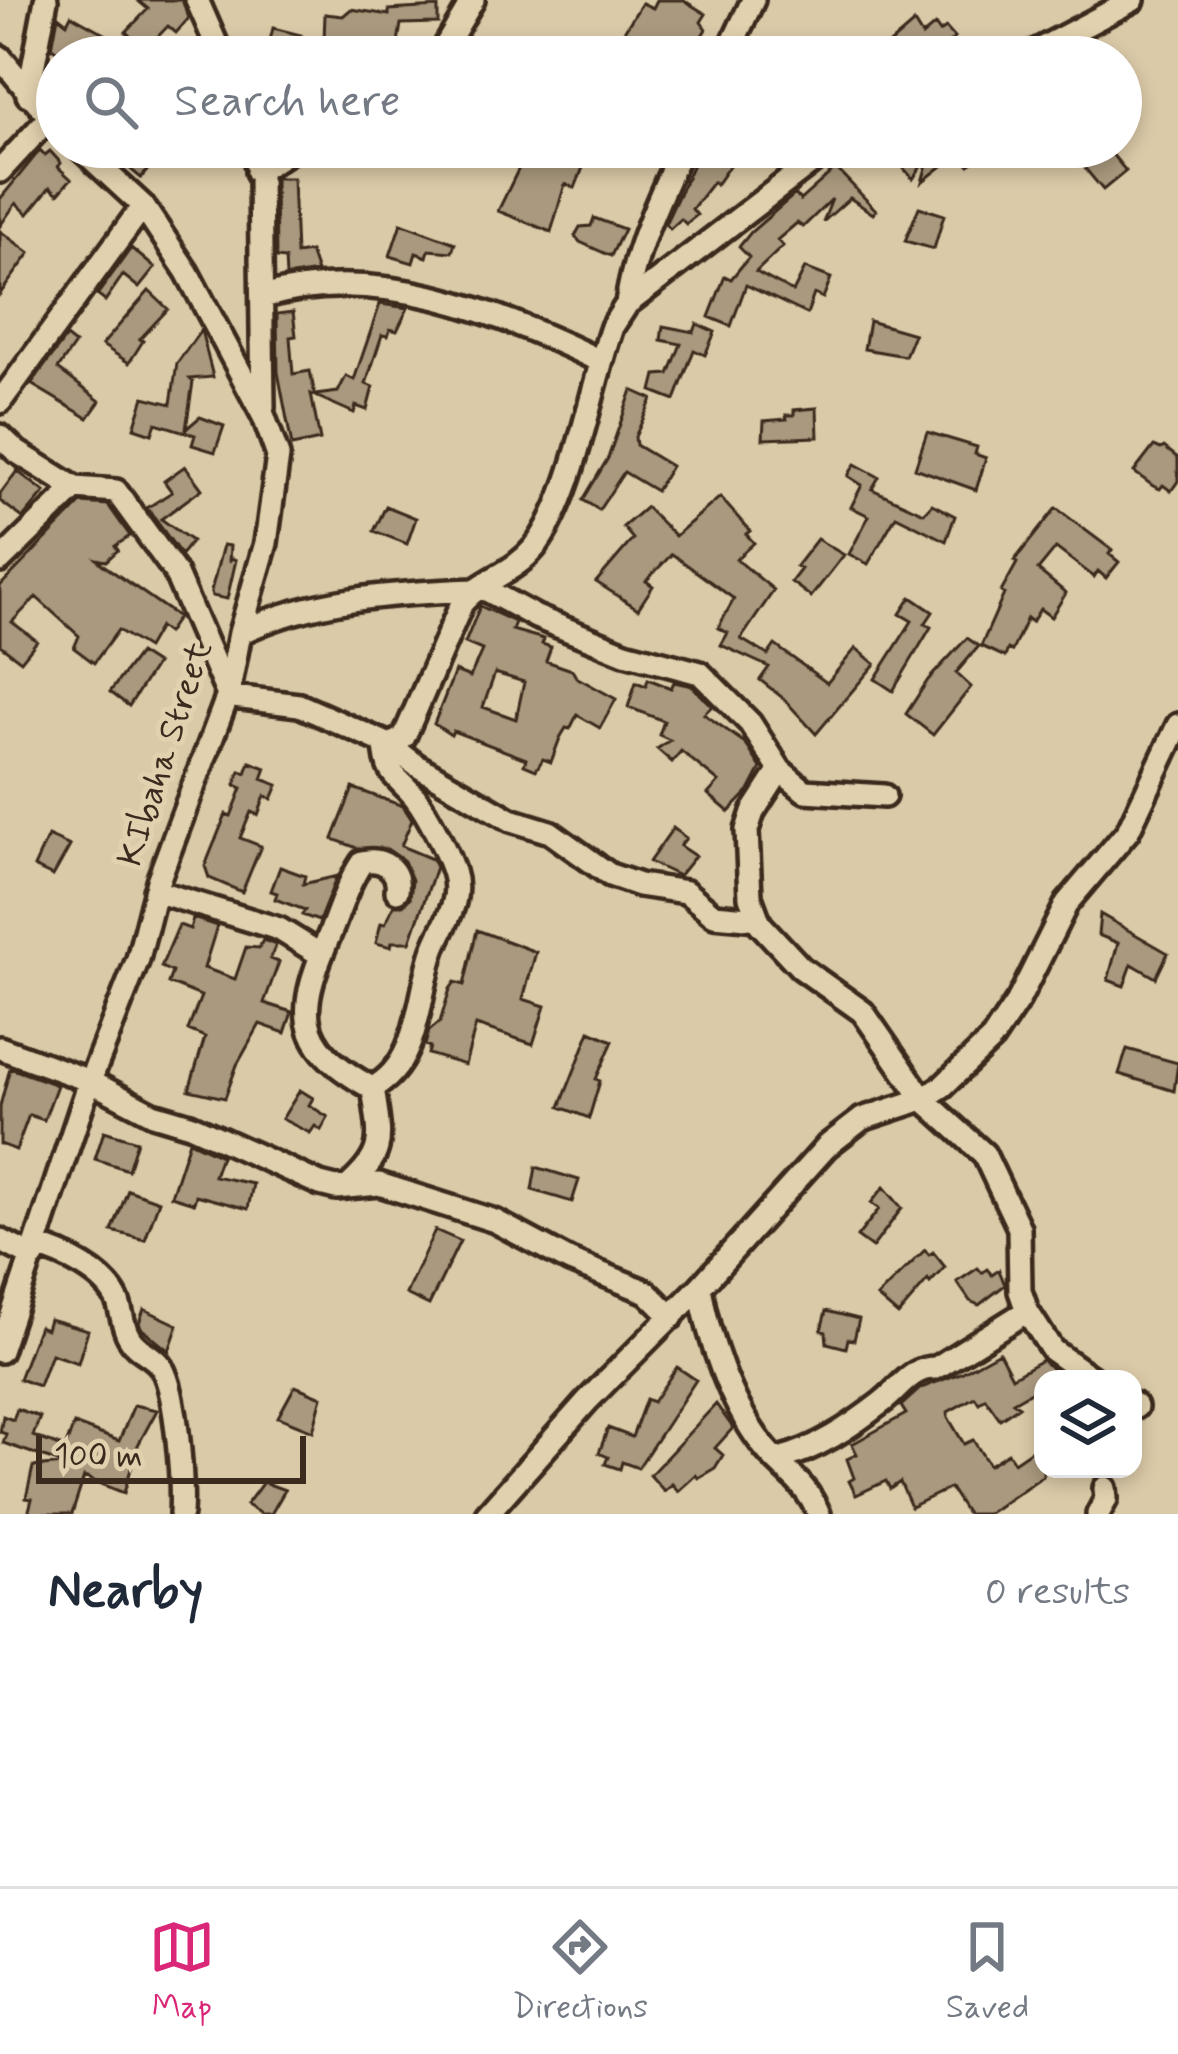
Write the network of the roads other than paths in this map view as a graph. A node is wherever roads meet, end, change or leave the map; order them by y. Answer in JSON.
{"nodes":[{"id":1,"x":46,"y":0,"type":"edge"},
{"id":2,"x":197,"y":0,"type":"edge"},
{"id":3,"x":473,"y":0,"type":"edge"},
{"id":4,"x":753,"y":0,"type":"edge"},
{"id":5,"x":1124,"y":2,"type":"edge"},
{"id":6,"x":39,"y":36,"type":"edge"},
{"id":7,"x":213,"y":36,"type":"edge"},
{"id":8,"x":452,"y":36,"type":"edge"},
{"id":9,"x":736,"y":36,"type":"edge"},
{"id":10,"x":1062,"y":36,"type":"edge"},
{"id":11,"x":36,"y":53,"type":"edge"},
{"id":12,"x":0,"y":57,"type":"edge"},
{"id":13,"x":28,"y":95,"type":"junction"},
{"id":14,"x":36,"y":104,"type":"edge"},
{"id":15,"x":36,"y":138,"type":"edge"},
{"id":16,"x":102,"y":168,"type":"edge"},
{"id":17,"x":256,"y":168,"type":"edge"},
{"id":18,"x":263,"y":168,"type":"edge"},
{"id":19,"x":672,"y":168,"type":"edge"},
{"id":20,"x":805,"y":168,"type":"edge"},
{"id":21,"x":0,"y":171,"type":"edge"},
{"id":22,"x":257,"y":172,"type":"junction"},
{"id":23,"x":143,"y":206,"type":"junction"},
{"id":24,"x":263,"y":297,"type":"junction"},
{"id":25,"x":627,"y":304,"type":"junction"},
{"id":26,"x":600,"y":361,"type":"junction"},
{"id":27,"x":0,"y":401,"type":"edge"},
{"id":28,"x":264,"y":417,"type":"junction"},
{"id":29,"x":0,"y":436,"type":"edge"},
{"id":30,"x":75,"y":488,"type":"junction"},
{"id":31,"x":9,"y":545,"type":"edge"},
{"id":32,"x":0,"y":561,"type":"edge"},
{"id":33,"x":478,"y":588,"type":"junction"},
{"id":34,"x":239,"y":633,"type":"junction"},
{"id":35,"x":231,"y":696,"type":"junction"},
{"id":36,"x":1178,"y":725,"type":"edge"},
{"id":37,"x":387,"y":744,"type":"junction"},
{"id":38,"x":780,"y":770,"type":"junction"},
{"id":39,"x":884,"y":796,"type":"dead end"},
{"id":40,"x":155,"y":891,"type":"junction"},
{"id":41,"x":397,"y":891,"type":"dead end"},
{"id":42,"x":758,"y":919,"type":"junction"},
{"id":43,"x":321,"y":955,"type":"junction"},
{"id":44,"x":0,"y":1048,"type":"edge"},
{"id":45,"x":90,"y":1081,"type":"junction"},
{"id":46,"x":372,"y":1088,"type":"junction"},
{"id":47,"x":923,"y":1099,"type":"junction"},
{"id":48,"x":351,"y":1185,"type":"junction"},
{"id":49,"x":0,"y":1240,"type":"edge"},
{"id":50,"x":34,"y":1252,"type":"junction"},
{"id":51,"x":700,"y":1287,"type":"junction"},
{"id":52,"x":1027,"y":1311,"type":"junction"},
{"id":53,"x":672,"y":1317,"type":"junction"},
{"id":54,"x":0,"y":1352,"type":"edge"},
{"id":55,"x":1080,"y":1370,"type":"edge"},
{"id":56,"x":824,"y":1442,"type":"junction"},
{"id":57,"x":779,"y":1459,"type":"junction"},
{"id":58,"x":1105,"y":1488,"type":"dead end"},
{"id":59,"x":807,"y":1489,"type":"junction"},
{"id":60,"x":181,"y":1514,"type":"edge"},
{"id":61,"x":487,"y":1514,"type":"edge"},
{"id":62,"x":819,"y":1514,"type":"edge"},
{"id":63,"x":1098,"y":1514,"type":"edge"}],
"edges":[{"from":1,"to":6,"type":"street"},
{"from":2,"to":7,"type":"street"},
{"from":3,"to":8,"type":"street"},
{"from":4,"to":9,"type":"street"},
{"from":5,"to":10,"type":"street"},
{"from":11,"to":13,"type":"street"},
{"from":12,"to":13,"type":"street"},
{"from":13,"to":14,"type":"street"},
{"from":15,"to":21,"type":"street"},
{"from":16,"to":23,"type":"street","name":"KIbaha Street"},
{"from":17,"to":22,"type":"street"},
{"from":18,"to":22,"type":"street"},
{"from":19,"to":25,"type":"street"},
{"from":20,"to":25,"type":"street"},
{"from":22,"to":24,"type":"street"},
{"from":23,"to":27,"type":"street"},
{"from":23,"to":28,"type":"street","name":"KIbaha Street"},
{"from":24,"to":26,"type":"street"},
{"from":24,"to":28,"type":"street"},
{"from":25,"to":26,"type":"street"},
{"from":26,"to":33,"type":"street"},
{"from":28,"to":34,"type":"street","name":"KIbaha Street"},
{"from":29,"to":30,"type":"street"},
{"from":30,"to":31,"type":"street"},
{"from":30,"to":35,"type":"street"},
{"from":31,"to":32,"type":"street"},
{"from":33,"to":34,"type":"street"},
{"from":33,"to":37,"type":"street"},
{"from":33,"to":38,"type":"street"},
{"from":34,"to":35,"type":"street","name":"KIbaha Street"},
{"from":35,"to":37,"type":"street"},
{"from":35,"to":40,"type":"street","name":"KIbaha Street"},
{"from":36,"to":47,"type":"street"},
{"from":37,"to":42,"type":"street"},
{"from":37,"to":46,"type":"street"},
{"from":38,"to":39,"type":"street"},
{"from":38,"to":42,"type":"street"},
{"from":40,"to":43,"type":"street"},
{"from":40,"to":45,"type":"street","name":"KIbaha Street"},
{"from":41,"to":43,"type":"street"},
{"from":42,"to":47,"type":"street"},
{"from":43,"to":46,"type":"street"},
{"from":44,"to":45,"type":"street"},
{"from":45,"to":48,"type":"street"},
{"from":45,"to":50,"type":"street","name":"KIbaha Street"},
{"from":46,"to":48,"type":"street"},
{"from":47,"to":51,"type":"street"},
{"from":47,"to":52,"type":"street"},
{"from":48,"to":53,"type":"street"},
{"from":49,"to":50,"type":"street"},
{"from":50,"to":54,"type":"street","name":"KIbaha Street"},
{"from":50,"to":60,"type":"street"},
{"from":51,"to":53,"type":"street"},
{"from":51,"to":57,"type":"street"},
{"from":52,"to":55,"type":"street"},
{"from":52,"to":56,"type":"street"},
{"from":53,"to":61,"type":"street"},
{"from":56,"to":57,"type":"street"},
{"from":56,"to":59,"type":"street"},
{"from":57,"to":59,"type":"street"},
{"from":58,"to":63,"type":"street"},
{"from":59,"to":62,"type":"street"}]}
